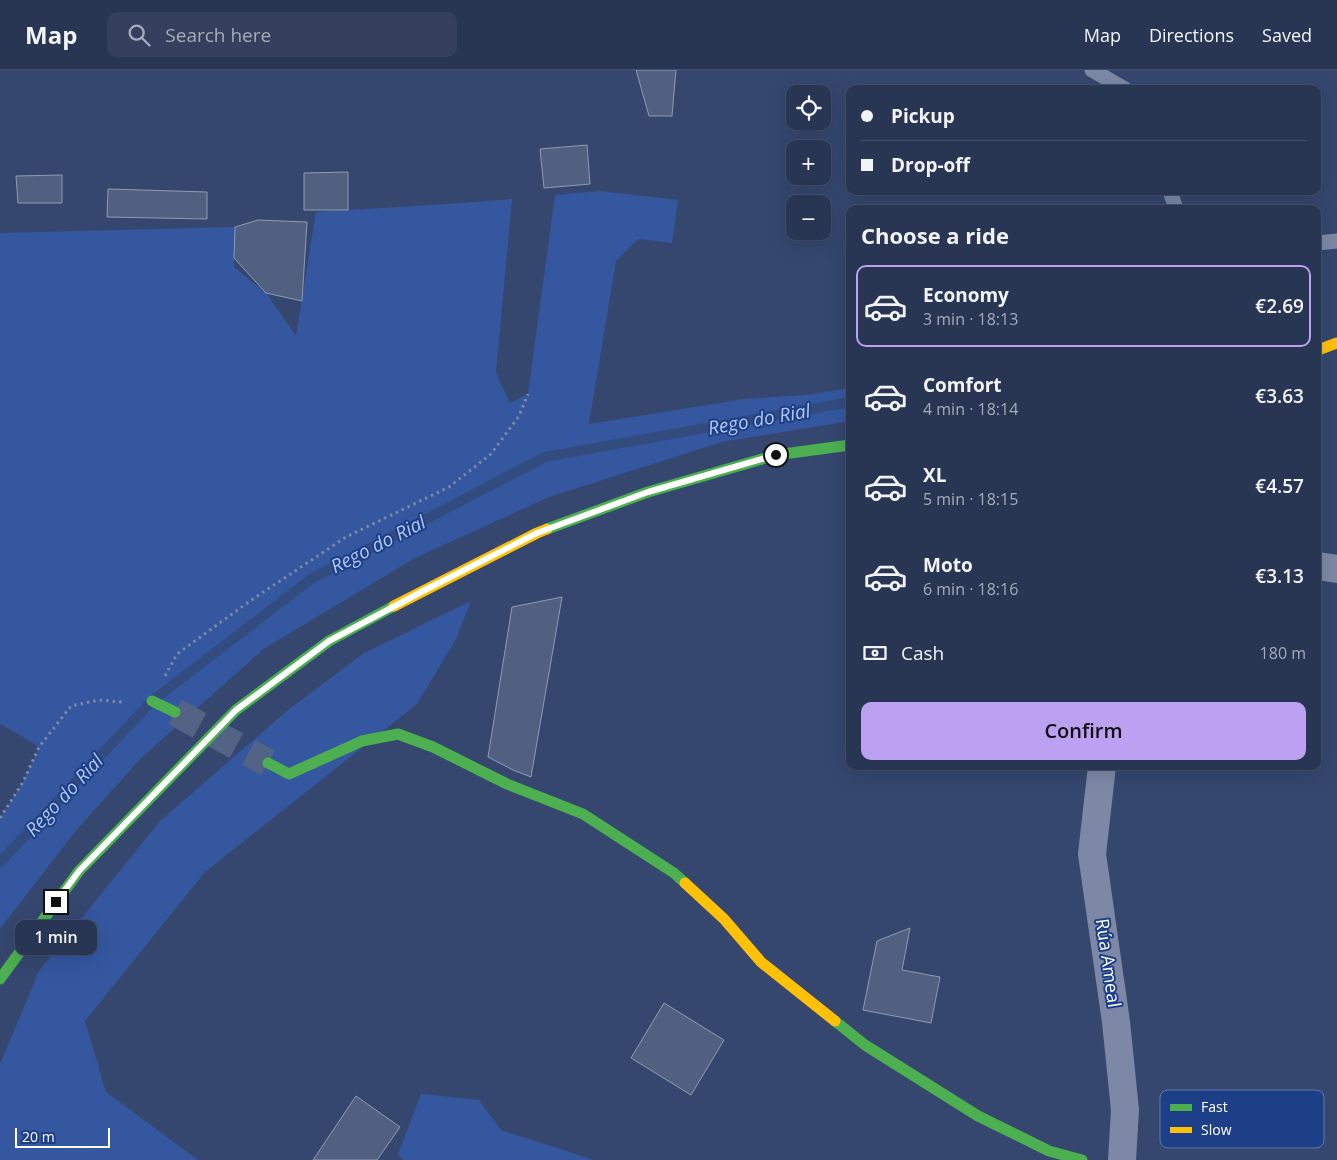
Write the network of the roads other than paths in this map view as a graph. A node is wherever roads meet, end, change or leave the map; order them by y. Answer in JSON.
{"nodes":[{"id":1,"x":1092,"y":70,"type":"edge"},
{"id":2,"x":1118,"y":85,"type":"edge"},
{"id":3,"x":1337,"y":242,"type":"edge"},
{"id":4,"x":1321,"y":243,"type":"edge"},
{"id":5,"x":1337,"y":343,"type":"edge"},
{"id":6,"x":1321,"y":349,"type":"edge"},
{"id":7,"x":846,"y":445,"type":"edge"},
{"id":8,"x":1321,"y":567,"type":"edge"},
{"id":9,"x":1337,"y":570,"type":"edge"},
{"id":10,"x":152,"y":701,"type":"road end"},
{"id":11,"x":175,"y":712,"type":"tunnel mouth"},
{"id":12,"x":268,"y":763,"type":"tunnel mouth"},
{"id":13,"x":1102,"y":770,"type":"edge"},
{"id":14,"x":0,"y":979,"type":"edge"},
{"id":15,"x":1082,"y":1160,"type":"edge"},
{"id":16,"x":1122,"y":1160,"type":"edge"}],
"edges":[{"from":1,"to":2,"type":"lane"},
{"from":3,"to":4,"type":"lane"},
{"from":5,"to":6,"type":"main road"},
{"from":7,"to":14,"type":"main road"},
{"from":8,"to":9,"type":"street"},
{"from":10,"to":11,"type":"main road"},
{"from":12,"to":15,"type":"main road"},
{"from":13,"to":16,"type":"street","name":"Rúa Ameal"}]}
